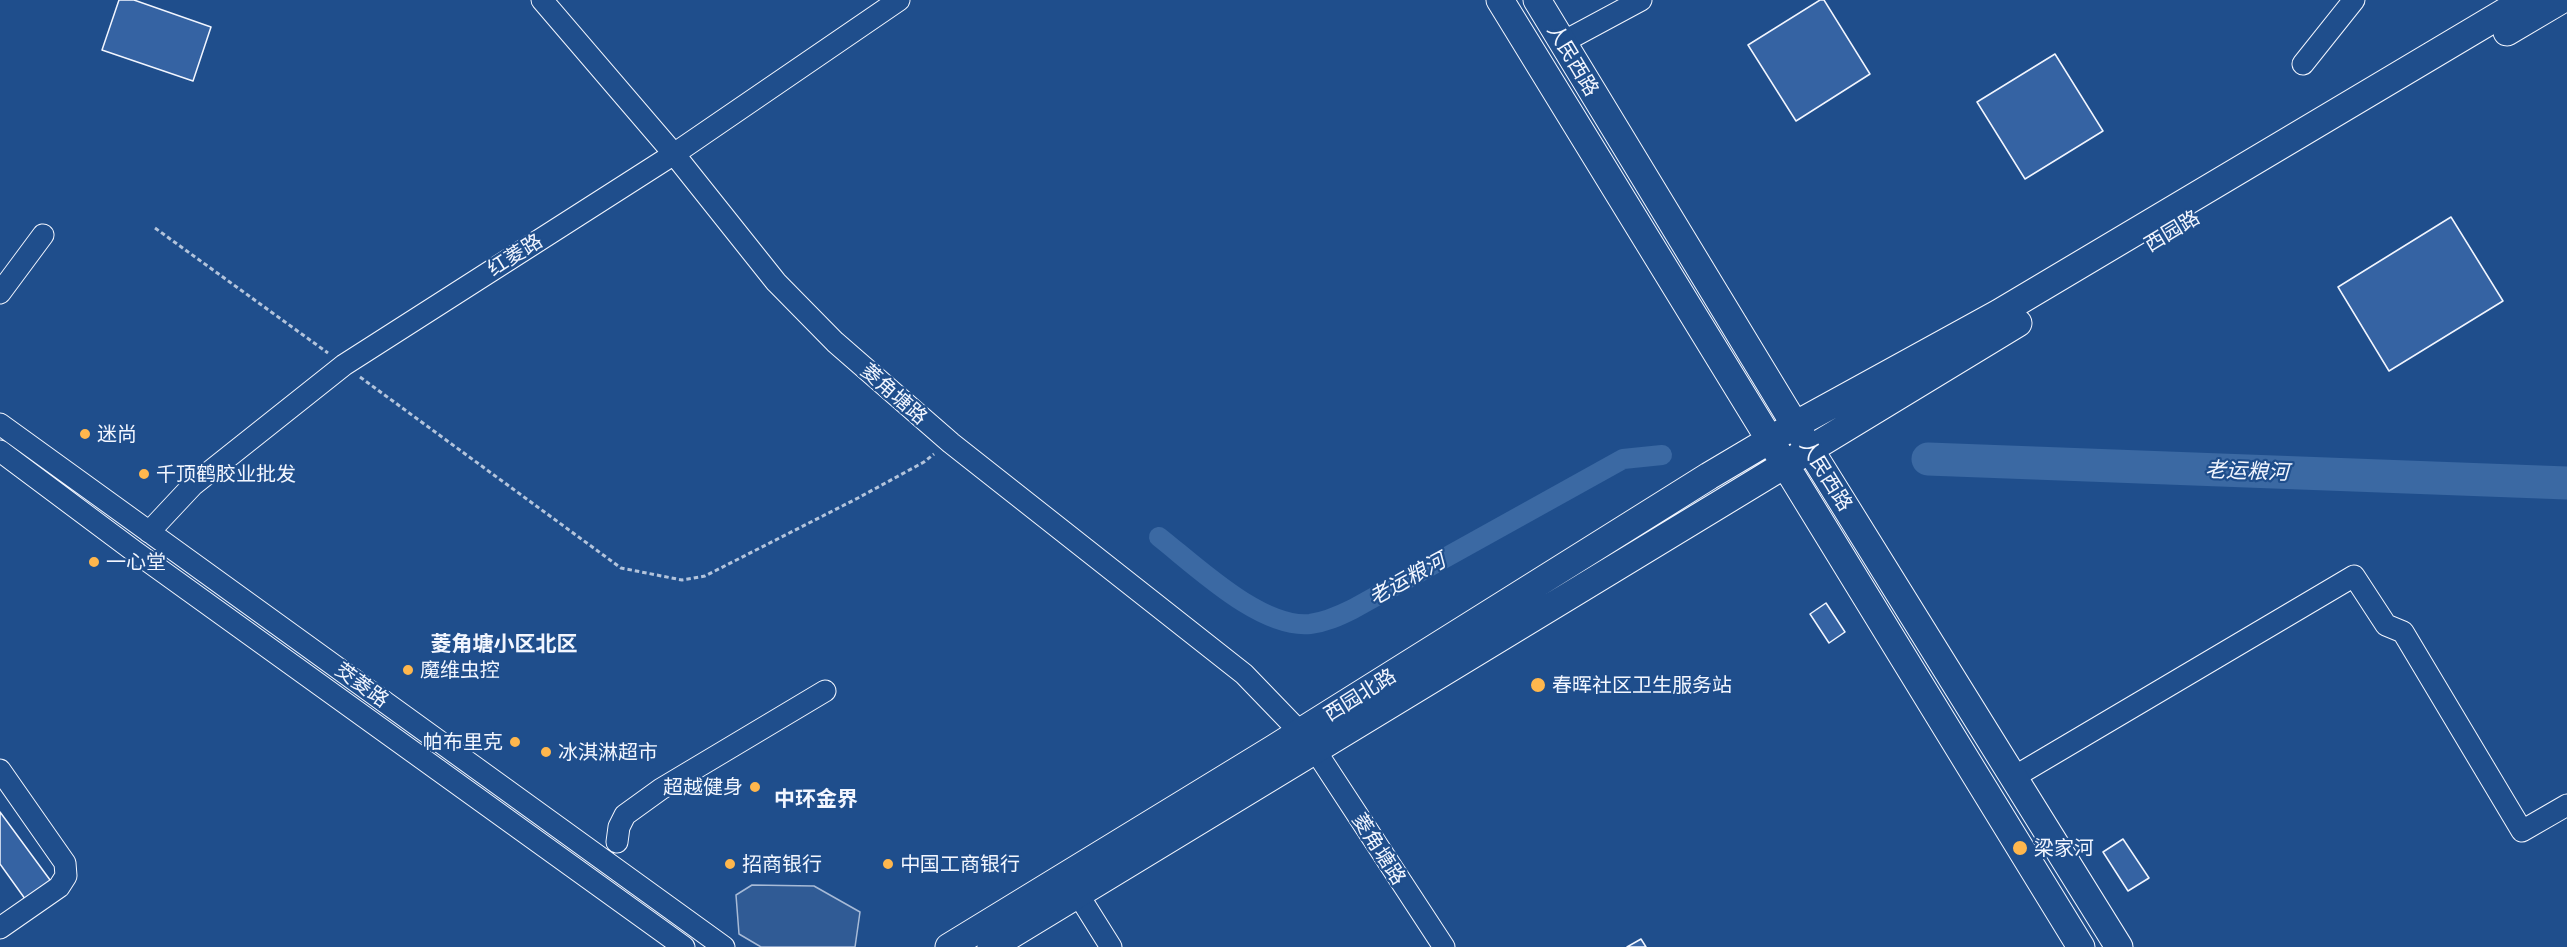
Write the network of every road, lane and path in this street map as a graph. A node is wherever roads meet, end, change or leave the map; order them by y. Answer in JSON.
{"nodes":[{"id":1,"x":543,"y":0,"type":"edge"},
{"id":2,"x":899,"y":0,"type":"edge"},
{"id":3,"x":1500,"y":0,"type":"edge"},
{"id":4,"x":1537,"y":0,"type":"edge"},
{"id":5,"x":1641,"y":0,"type":"edge"},
{"id":6,"x":2354,"y":0,"type":"edge"},
{"id":7,"x":2525,"y":0,"type":"edge"},
{"id":8,"x":2561,"y":0,"type":"edge"},
{"id":9,"x":1563,"y":42,"type":"junction"},
{"id":10,"x":2303,"y":64,"type":"dead end"},
{"id":11,"x":674,"y":154,"type":"junction"},
{"id":12,"x":155,"y":228,"type":"dead end"},
{"id":13,"x":43,"y":235,"type":"dead end"},
{"id":14,"x":0,"y":293,"type":"edge"},
{"id":15,"x":344,"y":365,"type":"junction"},
{"id":16,"x":0,"y":424,"type":"edge"},
{"id":17,"x":1795,"y":425,"type":"junction"},
{"id":18,"x":1769,"y":441,"type":"junction"},
{"id":19,"x":951,"y":443,"type":"junction"},
{"id":20,"x":1809,"y":448,"type":"junction"},
{"id":21,"x":0,"y":451,"type":"edge"},
{"id":22,"x":1783,"y":464,"type":"junction"},
{"id":23,"x":148,"y":532,"type":"junction"},
{"id":24,"x":825,"y":691,"type":"dead end"},
{"id":25,"x":1307,"y":741,"type":"junction"},
{"id":26,"x":0,"y":770,"type":"edge"},
{"id":27,"x":2014,"y":777,"type":"junction"},
{"id":28,"x":2567,"y":805,"type":"edge"},
{"id":29,"x":617,"y":842,"type":"dead end"},
{"id":30,"x":1079,"y":896,"type":"junction"},
{"id":31,"x":0,"y":928,"type":"edge"},
{"id":32,"x":684,"y":947,"type":"edge"},
{"id":33,"x":724,"y":947,"type":"edge"},
{"id":34,"x":949,"y":947,"type":"edge"},
{"id":35,"x":991,"y":947,"type":"edge"},
{"id":36,"x":1111,"y":947,"type":"edge"},
{"id":37,"x":1444,"y":947,"type":"edge"},
{"id":38,"x":2081,"y":947,"type":"edge"},
{"id":39,"x":2119,"y":947,"type":"edge"}],
"edges":[{"from":1,"to":11,"type":"street","name":"菱角塘路"},
{"from":2,"to":11,"type":"street","name":"红菱路"},
{"from":3,"to":18,"type":"main road","name":"人民西路"},
{"from":4,"to":9,"type":"main road","name":"人民西路"},
{"from":5,"to":9,"type":"street"},
{"from":6,"to":10,"type":"street"},
{"from":7,"to":17,"type":"main road","name":"西园路"},
{"from":8,"to":20,"type":"main road","name":"西园路"},
{"from":9,"to":17,"type":"main road","name":"人民西路"},
{"from":11,"to":15,"type":"street","name":"红菱路"},
{"from":11,"to":19,"type":"street","name":"菱角塘路"},
{"from":12,"to":15,"type":"path"},
{"from":13,"to":14,"type":"street"},
{"from":15,"to":19,"type":"path"},
{"from":15,"to":23,"type":"street","name":"红菱路"},
{"from":16,"to":23,"type":"street","name":"茭菱路"},
{"from":17,"to":18,"type":"main road","name":"西园路"},
{"from":17,"to":20,"type":"main road","name":"人民西路"},
{"from":18,"to":22,"type":"main road","name":"人民西路"},
{"from":18,"to":25,"type":"main road","name":"西园北路"},
{"from":19,"to":25,"type":"street","name":"菱角塘路"},
{"from":20,"to":22,"type":"main road","name":"西园路"},
{"from":20,"to":27,"type":"main road","name":"人民西路"},
{"from":21,"to":32,"type":"street","name":"茭菱路"},
{"from":22,"to":25,"type":"main road","name":"西园北路"},
{"from":22,"to":38,"type":"main road","name":"人民西路"},
{"from":23,"to":33,"type":"street","name":"茭菱路"},
{"from":24,"to":29,"type":"street"},
{"from":25,"to":30,"type":"main road","name":"西园北路"},
{"from":25,"to":34,"type":"main road","name":"西园北路"},
{"from":25,"to":37,"type":"street","name":"菱角塘路"},
{"from":26,"to":31,"type":"street"},
{"from":27,"to":28,"type":"street"},
{"from":27,"to":39,"type":"main road","name":"人民西路"},
{"from":30,"to":35,"type":"main road","name":"西园北路"},
{"from":30,"to":36,"type":"street"}]}
